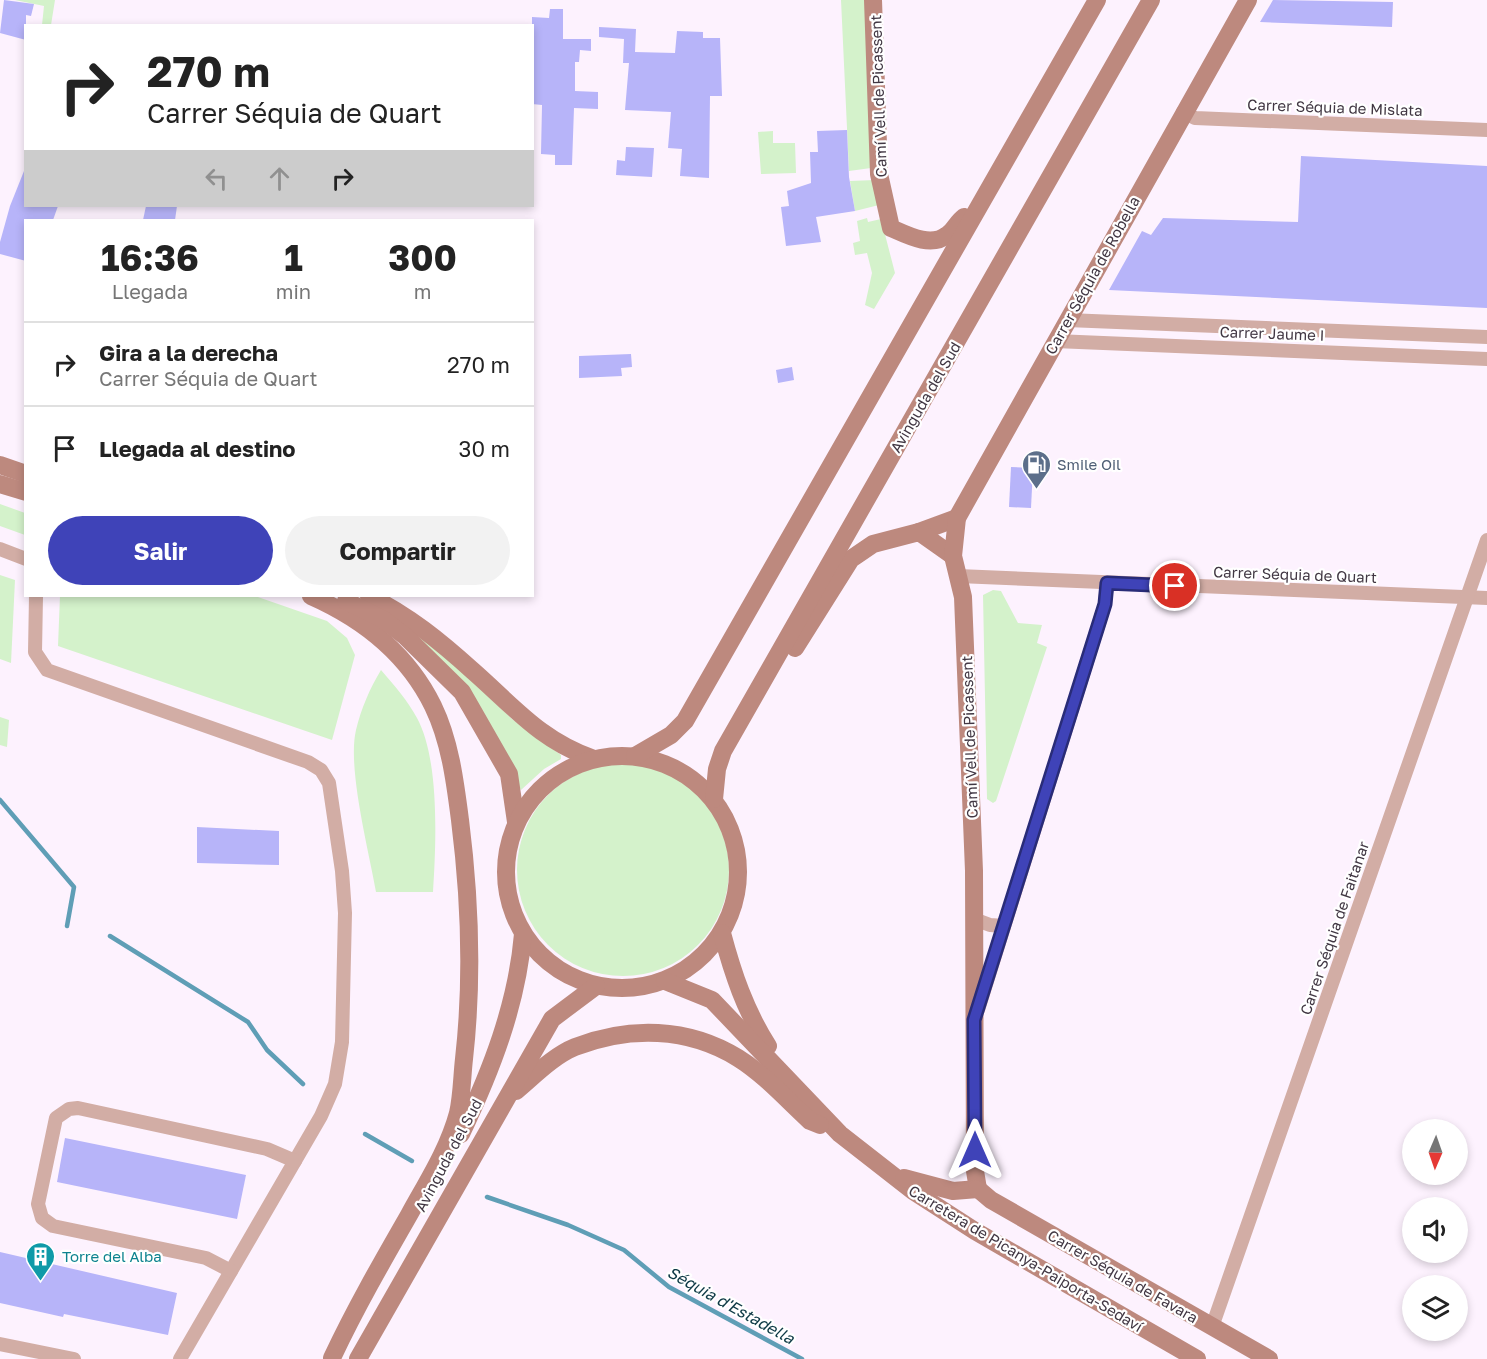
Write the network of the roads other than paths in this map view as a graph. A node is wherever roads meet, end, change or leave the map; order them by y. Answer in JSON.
{"nodes":[{"id":1,"x":873,"y":0,"type":"edge"},
{"id":2,"x":1097,"y":0,"type":"edge"},
{"id":3,"x":1151,"y":0,"type":"edge"},
{"id":4,"x":1248,"y":0,"type":"edge"},
{"id":5,"x":1183,"y":112,"type":"junction"},
{"id":6,"x":1487,"y":130,"type":"edge"},
{"id":7,"x":981,"y":202,"type":"junction"},
{"id":8,"x":1067,"y":320,"type":"junction"},
{"id":9,"x":1487,"y":337,"type":"edge"},
{"id":10,"x":1055,"y":340,"type":"junction"},
{"id":11,"x":1487,"y":359,"type":"edge"},
{"id":12,"x":0,"y":465,"type":"edge"},
{"id":13,"x":24,"y":473,"type":"edge"},
{"id":14,"x":0,"y":484,"type":"edge"},
{"id":15,"x":24,"y":491,"type":"edge"},
{"id":16,"x":957,"y":518,"type":"junction"},
{"id":17,"x":919,"y":532,"type":"junction"},
{"id":18,"x":1487,"y":540,"type":"edge"},
{"id":19,"x":0,"y":549,"type":"edge"},
{"id":20,"x":953,"y":556,"type":"junction"},
{"id":21,"x":24,"y":559,"type":"edge"},
{"id":22,"x":958,"y":576,"type":"junction"},
{"id":23,"x":1107,"y":583,"type":"junction"},
{"id":24,"x":36,"y":597,"type":"edge"},
{"id":25,"x":313,"y":597,"type":"edge"},
{"id":26,"x":336,"y":597,"type":"edge"},
{"id":27,"x":371,"y":597,"type":"edge"},
{"id":28,"x":1467,"y":597,"type":"junction"},
{"id":29,"x":1487,"y":598,"type":"edge"},
{"id":30,"x":751,"y":703,"type":"junction"},
{"id":31,"x":635,"y":756,"type":"junction"},
{"id":32,"x":594,"y":759,"type":"junction"},
{"id":33,"x":714,"y":799,"type":"junction"},
{"id":34,"x":516,"y":822,"type":"junction"},
{"id":35,"x":974,"y":919,"type":"junction"},
{"id":36,"x":1005,"y":926,"type":"junction"},
{"id":37,"x":722,"y":933,"type":"junction"},
{"id":38,"x":523,"y":934,"type":"junction"},
{"id":39,"x":665,"y":981,"type":"junction"},
{"id":40,"x":596,"y":986,"type":"junction"},
{"id":41,"x":974,"y":1020,"type":"junction"},
{"id":42,"x":784,"y":1074,"type":"junction"},
{"id":43,"x":504,"y":1102,"type":"junction"},
{"id":44,"x":840,"y":1134,"type":"junction"},
{"id":45,"x":295,"y":1161,"type":"junction"},
{"id":46,"x":885,"y":1171,"type":"junction"},
{"id":47,"x":978,"y":1189,"type":"junction"},
{"id":48,"x":231,"y":1271,"type":"junction"},
{"id":49,"x":1212,"y":1327,"type":"junction"},
{"id":50,"x":0,"y":1344,"type":"edge"},
{"id":51,"x":74,"y":1359,"type":"edge"},
{"id":52,"x":180,"y":1359,"type":"edge"},
{"id":53,"x":332,"y":1359,"type":"edge"},
{"id":54,"x":358,"y":1359,"type":"edge"},
{"id":55,"x":1197,"y":1359,"type":"edge"},
{"id":56,"x":1269,"y":1359,"type":"edge"}],
"edges":[{"from":1,"to":7,"type":"main road","name":"Camí Vell de Picassent"},
{"from":2,"to":7,"type":"main road"},
{"from":3,"to":30,"type":"main road","name":"Avinguda del Sud"},
{"from":4,"to":5,"type":"main road","name":"Carrer Séquia de Robella"},
{"from":5,"to":6,"type":"street","name":"Carrer Séquia de Mislata"},
{"from":5,"to":8,"type":"main road","name":"Carrer Séquia de Robella"},
{"from":7,"to":31,"type":"main road"},
{"from":8,"to":9,"type":"street","name":"Carrer Jaume I"},
{"from":8,"to":10,"type":"main road","name":"Carrer Séquia de Robella"},
{"from":10,"to":11,"type":"street","name":"Carrer Jaume I"},
{"from":10,"to":16,"type":"main road","name":"Carrer Séquia de Robella"},
{"from":12,"to":13,"type":"main road"},
{"from":14,"to":15,"type":"main road"},
{"from":16,"to":17,"type":"main road"},
{"from":16,"to":20,"type":"main road","name":"Carrer Séquia de Robella"},
{"from":17,"to":20,"type":"main road"},
{"from":17,"to":30,"type":"main road"},
{"from":18,"to":28,"type":"street","name":"Carrer Séquia de Faitanar"},
{"from":19,"to":21,"type":"street"},
{"from":20,"to":22,"type":"main road","name":"Camí Vell de Picassent"},
{"from":22,"to":23,"type":"street","name":"Carrer Séquia de Quart"},
{"from":22,"to":35,"type":"main road","name":"Camí Vell de Picassent"},
{"from":23,"to":28,"type":"street","name":"Carrer Séquia de Quart"},
{"from":23,"to":36,"type":"street","name":"Camí Vell de Picassent"},
{"from":24,"to":45,"type":"street"},
{"from":25,"to":53,"type":"main road"},
{"from":26,"to":34,"type":"main road"},
{"from":27,"to":32,"type":"main road"},
{"from":28,"to":29,"type":"street","name":"Carrer Séquia de Quart"},
{"from":28,"to":49,"type":"street","name":"Carrer Séquia de Faitanar"},
{"from":30,"to":33,"type":"main road","name":"Avinguda del Sud"},
{"from":31,"to":32,"type":"main road"},
{"from":31,"to":33,"type":"main road"},
{"from":32,"to":34,"type":"main road"},
{"from":33,"to":37,"type":"main road"},
{"from":34,"to":38,"type":"main road"},
{"from":35,"to":36,"type":"street"},
{"from":35,"to":41,"type":"main road","name":"Camí Vell de Picassent"},
{"from":36,"to":41,"type":"street","name":"Camí Vell de Picassent"},
{"from":37,"to":39,"type":"main road"},
{"from":37,"to":42,"type":"main road","name":"Carretera de Picanya-Paiporta-Sedaví"},
{"from":38,"to":40,"type":"main road"},
{"from":38,"to":53,"type":"main road","name":"Avinguda del Sud"},
{"from":39,"to":40,"type":"main road"},
{"from":39,"to":42,"type":"main road","name":"Carretera de Picanya-Paiporta-Sedaví"},
{"from":40,"to":43,"type":"main road","name":"Avinguda del Sud"},
{"from":41,"to":47,"type":"main road","name":"Camí Vell de Picassent"},
{"from":42,"to":44,"type":"main road","name":"Carretera de Picanya-Paiporta-Sedaví"},
{"from":43,"to":44,"type":"main road"},
{"from":43,"to":54,"type":"main road","name":"Avinguda del Sud"},
{"from":44,"to":46,"type":"main road","name":"Carretera de Picanya-Paiporta-Sedaví"},
{"from":45,"to":48,"type":"street"},
{"from":45,"to":48,"type":"street"},
{"from":46,"to":47,"type":"main road"},
{"from":46,"to":55,"type":"main road","name":"Carretera de Picanya-Paiporta-Sedaví"},
{"from":47,"to":49,"type":"main road","name":"Carrer Séquia de Favara"},
{"from":48,"to":52,"type":"street"},
{"from":49,"to":56,"type":"main road","name":"Carrer Séquia de Favara"},
{"from":50,"to":51,"type":"street"}]}
